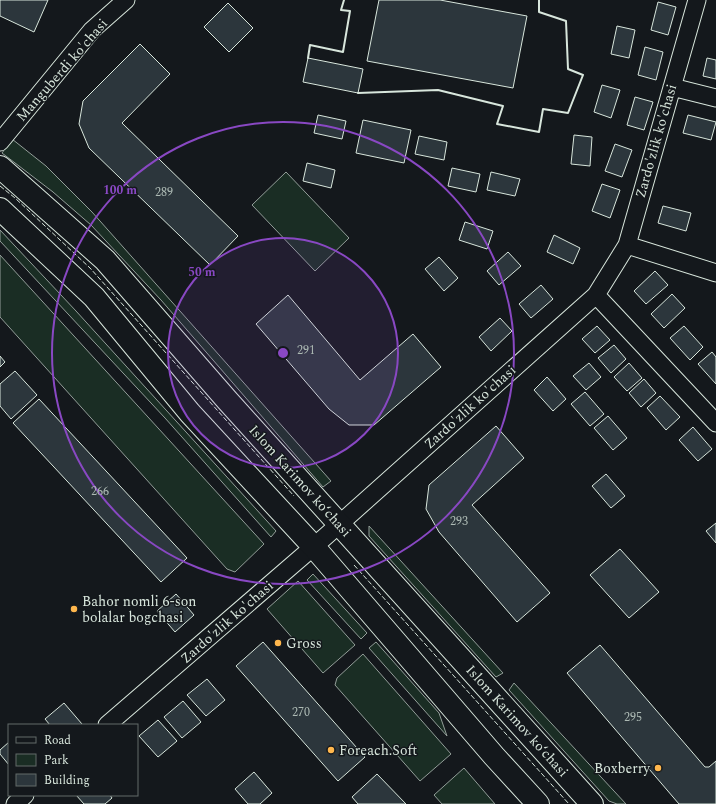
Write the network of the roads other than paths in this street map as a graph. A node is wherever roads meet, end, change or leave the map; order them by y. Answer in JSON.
{"nodes":[{"id":1,"x":126,"y":0,"type":"edge"},
{"id":2,"x":697,"y":0,"type":"edge"},
{"id":3,"x":672,"y":86,"type":"junction"},
{"id":4,"x":716,"y":98,"type":"edge"},
{"id":5,"x":0,"y":142,"type":"edge"},
{"id":6,"x":0,"y":167,"type":"edge"},
{"id":7,"x":0,"y":209,"type":"edge"},
{"id":8,"x":626,"y":245,"type":"junction"},
{"id":9,"x":716,"y":273,"type":"edge"},
{"id":10,"x":596,"y":295,"type":"junction"},
{"id":11,"x":716,"y":423,"type":"edge"},
{"id":12,"x":340,"y":524,"type":"junction"},
{"id":13,"x":314,"y":547,"type":"junction"},
{"id":14,"x":108,"y":724,"type":"edge"},
{"id":15,"x":24,"y":796,"type":"edge"},
{"id":16,"x":15,"y":804,"type":"edge"},
{"id":17,"x":538,"y":804,"type":"edge"},
{"id":18,"x":592,"y":804,"type":"edge"}],
"edges":[{"from":1,"to":5,"type":"street","name":"Manguberdi ko'chasi"},
{"from":2,"to":3,"type":"street","name":"Zardo'zlik ko'chasi"},
{"from":3,"to":4,"type":"street"},
{"from":3,"to":8,"type":"street","name":"Zardo'zlik ko'chasi"},
{"from":6,"to":12,"type":"main road","name":"Islom Karimov ko‘chasi"},
{"from":7,"to":13,"type":"main road"},
{"from":8,"to":9,"type":"street"},
{"from":8,"to":10,"type":"street","name":"Zardo'zlik ko'chasi"},
{"from":10,"to":11,"type":"street"},
{"from":10,"to":12,"type":"street","name":"Zardo'zlik ko'chasi"},
{"from":12,"to":13,"type":"street","name":"Zardo'zlik ko'chasi"},
{"from":12,"to":18,"type":"main road","name":"Islom Karimov ko‘chasi"},
{"from":13,"to":14,"type":"street","name":"Zardo'zlik ko'chasi"},
{"from":13,"to":17,"type":"main road"},
{"from":15,"to":16,"type":"street"}]}
